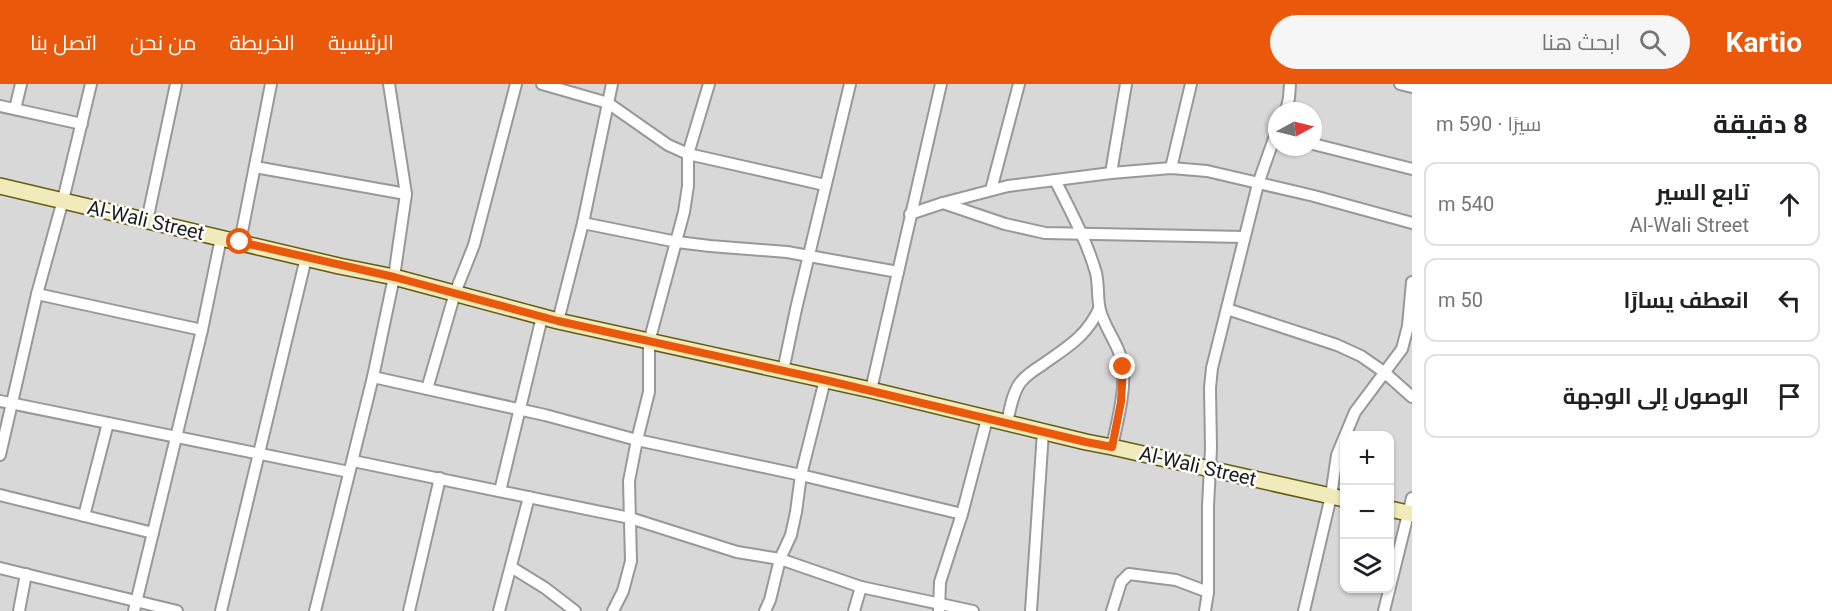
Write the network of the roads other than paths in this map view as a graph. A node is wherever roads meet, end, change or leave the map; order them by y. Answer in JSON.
{"nodes":[{"id":1,"x":21,"y":84,"type":"edge"},
{"id":2,"x":91,"y":84,"type":"edge"},
{"id":3,"x":177,"y":84,"type":"edge"},
{"id":4,"x":271,"y":84,"type":"edge"},
{"id":5,"x":389,"y":84,"type":"edge"},
{"id":6,"x":516,"y":84,"type":"edge"},
{"id":7,"x":542,"y":84,"type":"edge"},
{"id":8,"x":612,"y":84,"type":"edge"},
{"id":9,"x":709,"y":84,"type":"edge"},
{"id":10,"x":850,"y":84,"type":"edge"},
{"id":11,"x":1019,"y":84,"type":"edge"},
{"id":12,"x":1126,"y":84,"type":"edge"},
{"id":13,"x":1191,"y":84,"type":"edge"},
{"id":14,"x":1290,"y":84,"type":"edge"},
{"id":15,"x":1400,"y":84,"type":"edge"},
{"id":16,"x":937,"y":85,"type":"edge"},
{"id":17,"x":1412,"y":87,"type":"edge"},
{"id":18,"x":1288,"y":102,"type":"edge"},
{"id":19,"x":608,"y":103,"type":"junction"},
{"id":20,"x":0,"y":106,"type":"edge"},
{"id":21,"x":15,"y":109,"type":"junction"},
{"id":22,"x":82,"y":124,"type":"junction"},
{"id":23,"x":1322,"y":146,"type":"edge"},
{"id":24,"x":688,"y":154,"type":"junction"},
{"id":25,"x":1268,"y":156,"type":"edge"},
{"id":26,"x":255,"y":167,"type":"junction"},
{"id":27,"x":1171,"y":168,"type":"junction"},
{"id":28,"x":1412,"y":170,"type":"edge"},
{"id":29,"x":1111,"y":173,"type":"junction"},
{"id":30,"x":1055,"y":180,"type":"junction"},
{"id":31,"x":1258,"y":184,"type":"junction"},
{"id":32,"x":825,"y":185,"type":"junction"},
{"id":33,"x":0,"y":186,"type":"edge"},
{"id":34,"x":991,"y":190,"type":"junction"},
{"id":35,"x":406,"y":194,"type":"junction"},
{"id":36,"x":63,"y":200,"type":"junction"},
{"id":37,"x":943,"y":203,"type":"junction"},
{"id":38,"x":910,"y":214,"type":"junction"},
{"id":39,"x":147,"y":221,"type":"junction"},
{"id":40,"x":583,"y":223,"type":"junction"},
{"id":41,"x":1412,"y":223,"type":"edge"},
{"id":42,"x":1081,"y":232,"type":"junction"},
{"id":43,"x":1244,"y":237,"type":"junction"},
{"id":44,"x":221,"y":238,"type":"junction"},
{"id":45,"x":240,"y":242,"type":"junction"},
{"id":46,"x":677,"y":242,"type":"junction"},
{"id":47,"x":809,"y":255,"type":"junction"},
{"id":48,"x":306,"y":258,"type":"junction"},
{"id":49,"x":898,"y":272,"type":"junction"},
{"id":50,"x":394,"y":277,"type":"junction"},
{"id":51,"x":1412,"y":282,"type":"edge"},
{"id":52,"x":455,"y":293,"type":"junction"},
{"id":53,"x":37,"y":294,"type":"junction"},
{"id":54,"x":1099,"y":309,"type":"junction"},
{"id":55,"x":1227,"y":309,"type":"junction"},
{"id":56,"x":542,"y":317,"type":"junction"},
{"id":57,"x":558,"y":321,"type":"junction"},
{"id":58,"x":202,"y":330,"type":"junction"},
{"id":59,"x":649,"y":342,"type":"junction"},
{"id":60,"x":783,"y":371,"type":"junction"},
{"id":61,"x":1384,"y":372,"type":"junction"},
{"id":62,"x":373,"y":377,"type":"junction"},
{"id":63,"x":825,"y":380,"type":"junction"},
{"id":64,"x":427,"y":389,"type":"junction"},
{"id":65,"x":871,"y":390,"type":"junction"},
{"id":66,"x":1412,"y":397,"type":"edge"},
{"id":67,"x":0,"y":401,"type":"edge"},
{"id":68,"x":12,"y":404,"type":"junction"},
{"id":69,"x":519,"y":409,"type":"junction"},
{"id":70,"x":987,"y":419,"type":"junction"},
{"id":71,"x":108,"y":423,"type":"junction"},
{"id":72,"x":1007,"y":423,"type":"junction"},
{"id":73,"x":1043,"y":432,"type":"junction"},
{"id":74,"x":176,"y":437,"type":"junction"},
{"id":75,"x":637,"y":440,"type":"junction"},
{"id":76,"x":1112,"y":447,"type":"junction"},
{"id":77,"x":259,"y":454,"type":"junction"},
{"id":78,"x":0,"y":455,"type":"edge"},
{"id":79,"x":351,"y":467,"type":"junction"},
{"id":80,"x":1210,"y":468,"type":"junction"},
{"id":81,"x":801,"y":474,"type":"junction"},
{"id":82,"x":440,"y":478,"type":"junction"},
{"id":83,"x":500,"y":491,"type":"junction"},
{"id":84,"x":0,"y":495,"type":"edge"},
{"id":85,"x":529,"y":497,"type":"junction"},
{"id":86,"x":1338,"y":497,"type":"edge"},
{"id":87,"x":1411,"y":508,"type":"edge"},
{"id":88,"x":1394,"y":509,"type":"edge"},
{"id":89,"x":962,"y":514,"type":"junction"},
{"id":90,"x":84,"y":516,"type":"junction"},
{"id":91,"x":630,"y":518,"type":"junction"},
{"id":92,"x":153,"y":533,"type":"junction"},
{"id":93,"x":780,"y":559,"type":"junction"},
{"id":94,"x":511,"y":567,"type":"junction"},
{"id":95,"x":0,"y":568,"type":"edge"},
{"id":96,"x":26,"y":574,"type":"junction"},
{"id":97,"x":861,"y":587,"type":"junction"},
{"id":98,"x":1208,"y":592,"type":"junction"},
{"id":99,"x":135,"y":606,"type":"edge"},
{"id":100,"x":940,"y":607,"type":"edge"},
{"id":101,"x":19,"y":611,"type":"edge"},
{"id":102,"x":177,"y":611,"type":"edge"},
{"id":103,"x":221,"y":611,"type":"edge"},
{"id":104,"x":315,"y":611,"type":"edge"},
{"id":105,"x":409,"y":611,"type":"edge"},
{"id":106,"x":499,"y":611,"type":"edge"},
{"id":107,"x":575,"y":611,"type":"edge"},
{"id":108,"x":613,"y":611,"type":"edge"},
{"id":109,"x":765,"y":611,"type":"edge"},
{"id":110,"x":854,"y":611,"type":"edge"},
{"id":111,"x":973,"y":611,"type":"edge"},
{"id":112,"x":1031,"y":611,"type":"edge"},
{"id":113,"x":1112,"y":611,"type":"edge"},
{"id":114,"x":1205,"y":611,"type":"edge"},
{"id":115,"x":1304,"y":611,"type":"edge"},
{"id":116,"x":1384,"y":611,"type":"edge"}],
"edges":[{"from":1,"to":21,"type":"street"},
{"from":2,"to":22,"type":"street"},
{"from":3,"to":39,"type":"street"},
{"from":4,"to":26,"type":"street"},
{"from":5,"to":35,"type":"street"},
{"from":6,"to":52,"type":"street"},
{"from":7,"to":19,"type":"street"},
{"from":8,"to":19,"type":"street"},
{"from":9,"to":24,"type":"street"},
{"from":10,"to":32,"type":"street"},
{"from":11,"to":34,"type":"street"},
{"from":12,"to":29,"type":"street"},
{"from":13,"to":27,"type":"street"},
{"from":14,"to":18,"type":"street"},
{"from":15,"to":17,"type":"street"},
{"from":16,"to":38,"type":"street"},
{"from":19,"to":24,"type":"street"},
{"from":19,"to":40,"type":"street"},
{"from":20,"to":21,"type":"street"},
{"from":21,"to":22,"type":"street"},
{"from":22,"to":36,"type":"street"},
{"from":23,"to":28,"type":"street"},
{"from":24,"to":32,"type":"street"},
{"from":24,"to":46,"type":"street"},
{"from":25,"to":31,"type":"street"},
{"from":26,"to":35,"type":"street"},
{"from":26,"to":45,"type":"street"},
{"from":27,"to":29,"type":"street"},
{"from":27,"to":31,"type":"street"},
{"from":29,"to":30,"type":"street"},
{"from":30,"to":34,"type":"street"},
{"from":30,"to":42,"type":"street"},
{"from":31,"to":41,"type":"street"},
{"from":31,"to":43,"type":"street"},
{"from":32,"to":47,"type":"street"},
{"from":33,"to":36,"type":"main road","name":"Al-Wali Street"},
{"from":34,"to":37,"type":"street"},
{"from":35,"to":50,"type":"street"},
{"from":36,"to":39,"type":"main road","name":"Al-Wali Street"},
{"from":36,"to":53,"type":"street"},
{"from":37,"to":38,"type":"street"},
{"from":37,"to":42,"type":"street"},
{"from":38,"to":49,"type":"street"},
{"from":39,"to":44,"type":"main road","name":"Al-Wali Street"},
{"from":40,"to":46,"type":"street"},
{"from":40,"to":57,"type":"street"},
{"from":42,"to":43,"type":"street"},
{"from":42,"to":54,"type":"street"},
{"from":43,"to":55,"type":"street"},
{"from":44,"to":45,"type":"main road","name":"Al-Wali Street"},
{"from":44,"to":58,"type":"street"},
{"from":45,"to":48,"type":"main road","name":"Al-Wali Street"},
{"from":46,"to":47,"type":"street"},
{"from":46,"to":59,"type":"street"},
{"from":47,"to":49,"type":"street"},
{"from":47,"to":60,"type":"street"},
{"from":48,"to":50,"type":"main road","name":"Al-Wali Street"},
{"from":48,"to":77,"type":"street"},
{"from":49,"to":65,"type":"street"},
{"from":50,"to":52,"type":"main road","name":"Al-Wali Street"},
{"from":50,"to":62,"type":"street"},
{"from":51,"to":61,"type":"street"},
{"from":52,"to":56,"type":"main road","name":"Al-Wali Street"},
{"from":52,"to":64,"type":"street"},
{"from":53,"to":58,"type":"street"},
{"from":53,"to":68,"type":"street"},
{"from":54,"to":72,"type":"street"},
{"from":54,"to":76,"type":"street"},
{"from":55,"to":61,"type":"street"},
{"from":55,"to":80,"type":"street"},
{"from":56,"to":57,"type":"main road","name":"Al-Wali Street"},
{"from":56,"to":69,"type":"street"},
{"from":57,"to":59,"type":"main road","name":"Al-Wali Street"},
{"from":58,"to":74,"type":"street"},
{"from":59,"to":60,"type":"main road","name":"Al-Wali Street"},
{"from":59,"to":75,"type":"street"},
{"from":60,"to":63,"type":"main road","name":"Al-Wali Street"},
{"from":61,"to":66,"type":"street"},
{"from":61,"to":86,"type":"street"},
{"from":62,"to":64,"type":"street"},
{"from":62,"to":79,"type":"street"},
{"from":63,"to":65,"type":"main road","name":"Al-Wali Street"},
{"from":63,"to":81,"type":"street"},
{"from":64,"to":69,"type":"street"},
{"from":65,"to":70,"type":"main road","name":"Al-Wali Street"},
{"from":67,"to":68,"type":"street"},
{"from":68,"to":71,"type":"street"},
{"from":68,"to":78,"type":"street"},
{"from":69,"to":75,"type":"street"},
{"from":69,"to":83,"type":"street"},
{"from":70,"to":72,"type":"main road","name":"Al-Wali Street"},
{"from":70,"to":89,"type":"street"},
{"from":71,"to":74,"type":"street"},
{"from":71,"to":90,"type":"street"},
{"from":72,"to":73,"type":"main road","name":"Al-Wali Street"},
{"from":73,"to":76,"type":"main road","name":"Al-Wali Street"},
{"from":73,"to":112,"type":"street"},
{"from":74,"to":77,"type":"street"},
{"from":74,"to":92,"type":"street"},
{"from":75,"to":81,"type":"street"},
{"from":75,"to":91,"type":"street"},
{"from":76,"to":80,"type":"main road","name":"Al-Wali Street"},
{"from":77,"to":79,"type":"street"},
{"from":77,"to":103,"type":"street"},
{"from":79,"to":82,"type":"street"},
{"from":79,"to":104,"type":"street"},
{"from":80,"to":86,"type":"main road","name":"Al-Wali Street"},
{"from":80,"to":98,"type":"street"},
{"from":81,"to":89,"type":"street"},
{"from":81,"to":93,"type":"street"},
{"from":82,"to":83,"type":"street"},
{"from":82,"to":105,"type":"street"},
{"from":83,"to":85,"type":"street"},
{"from":84,"to":90,"type":"street"},
{"from":85,"to":91,"type":"street"},
{"from":85,"to":94,"type":"street"},
{"from":86,"to":115,"type":"street"},
{"from":87,"to":88,"type":"main road"},
{"from":87,"to":116,"type":"street"},
{"from":89,"to":100,"type":"street"},
{"from":90,"to":92,"type":"street"},
{"from":91,"to":93,"type":"street"},
{"from":91,"to":108,"type":"street"},
{"from":92,"to":99,"type":"street"},
{"from":93,"to":97,"type":"street"},
{"from":93,"to":109,"type":"street"},
{"from":94,"to":106,"type":"street"},
{"from":94,"to":107,"type":"street"},
{"from":95,"to":96,"type":"street"},
{"from":96,"to":99,"type":"street"},
{"from":96,"to":101,"type":"street"},
{"from":97,"to":100,"type":"street"},
{"from":97,"to":110,"type":"street"},
{"from":98,"to":113,"type":"street"},
{"from":98,"to":114,"type":"street"},
{"from":99,"to":102,"type":"street"},
{"from":100,"to":111,"type":"street"}]}
